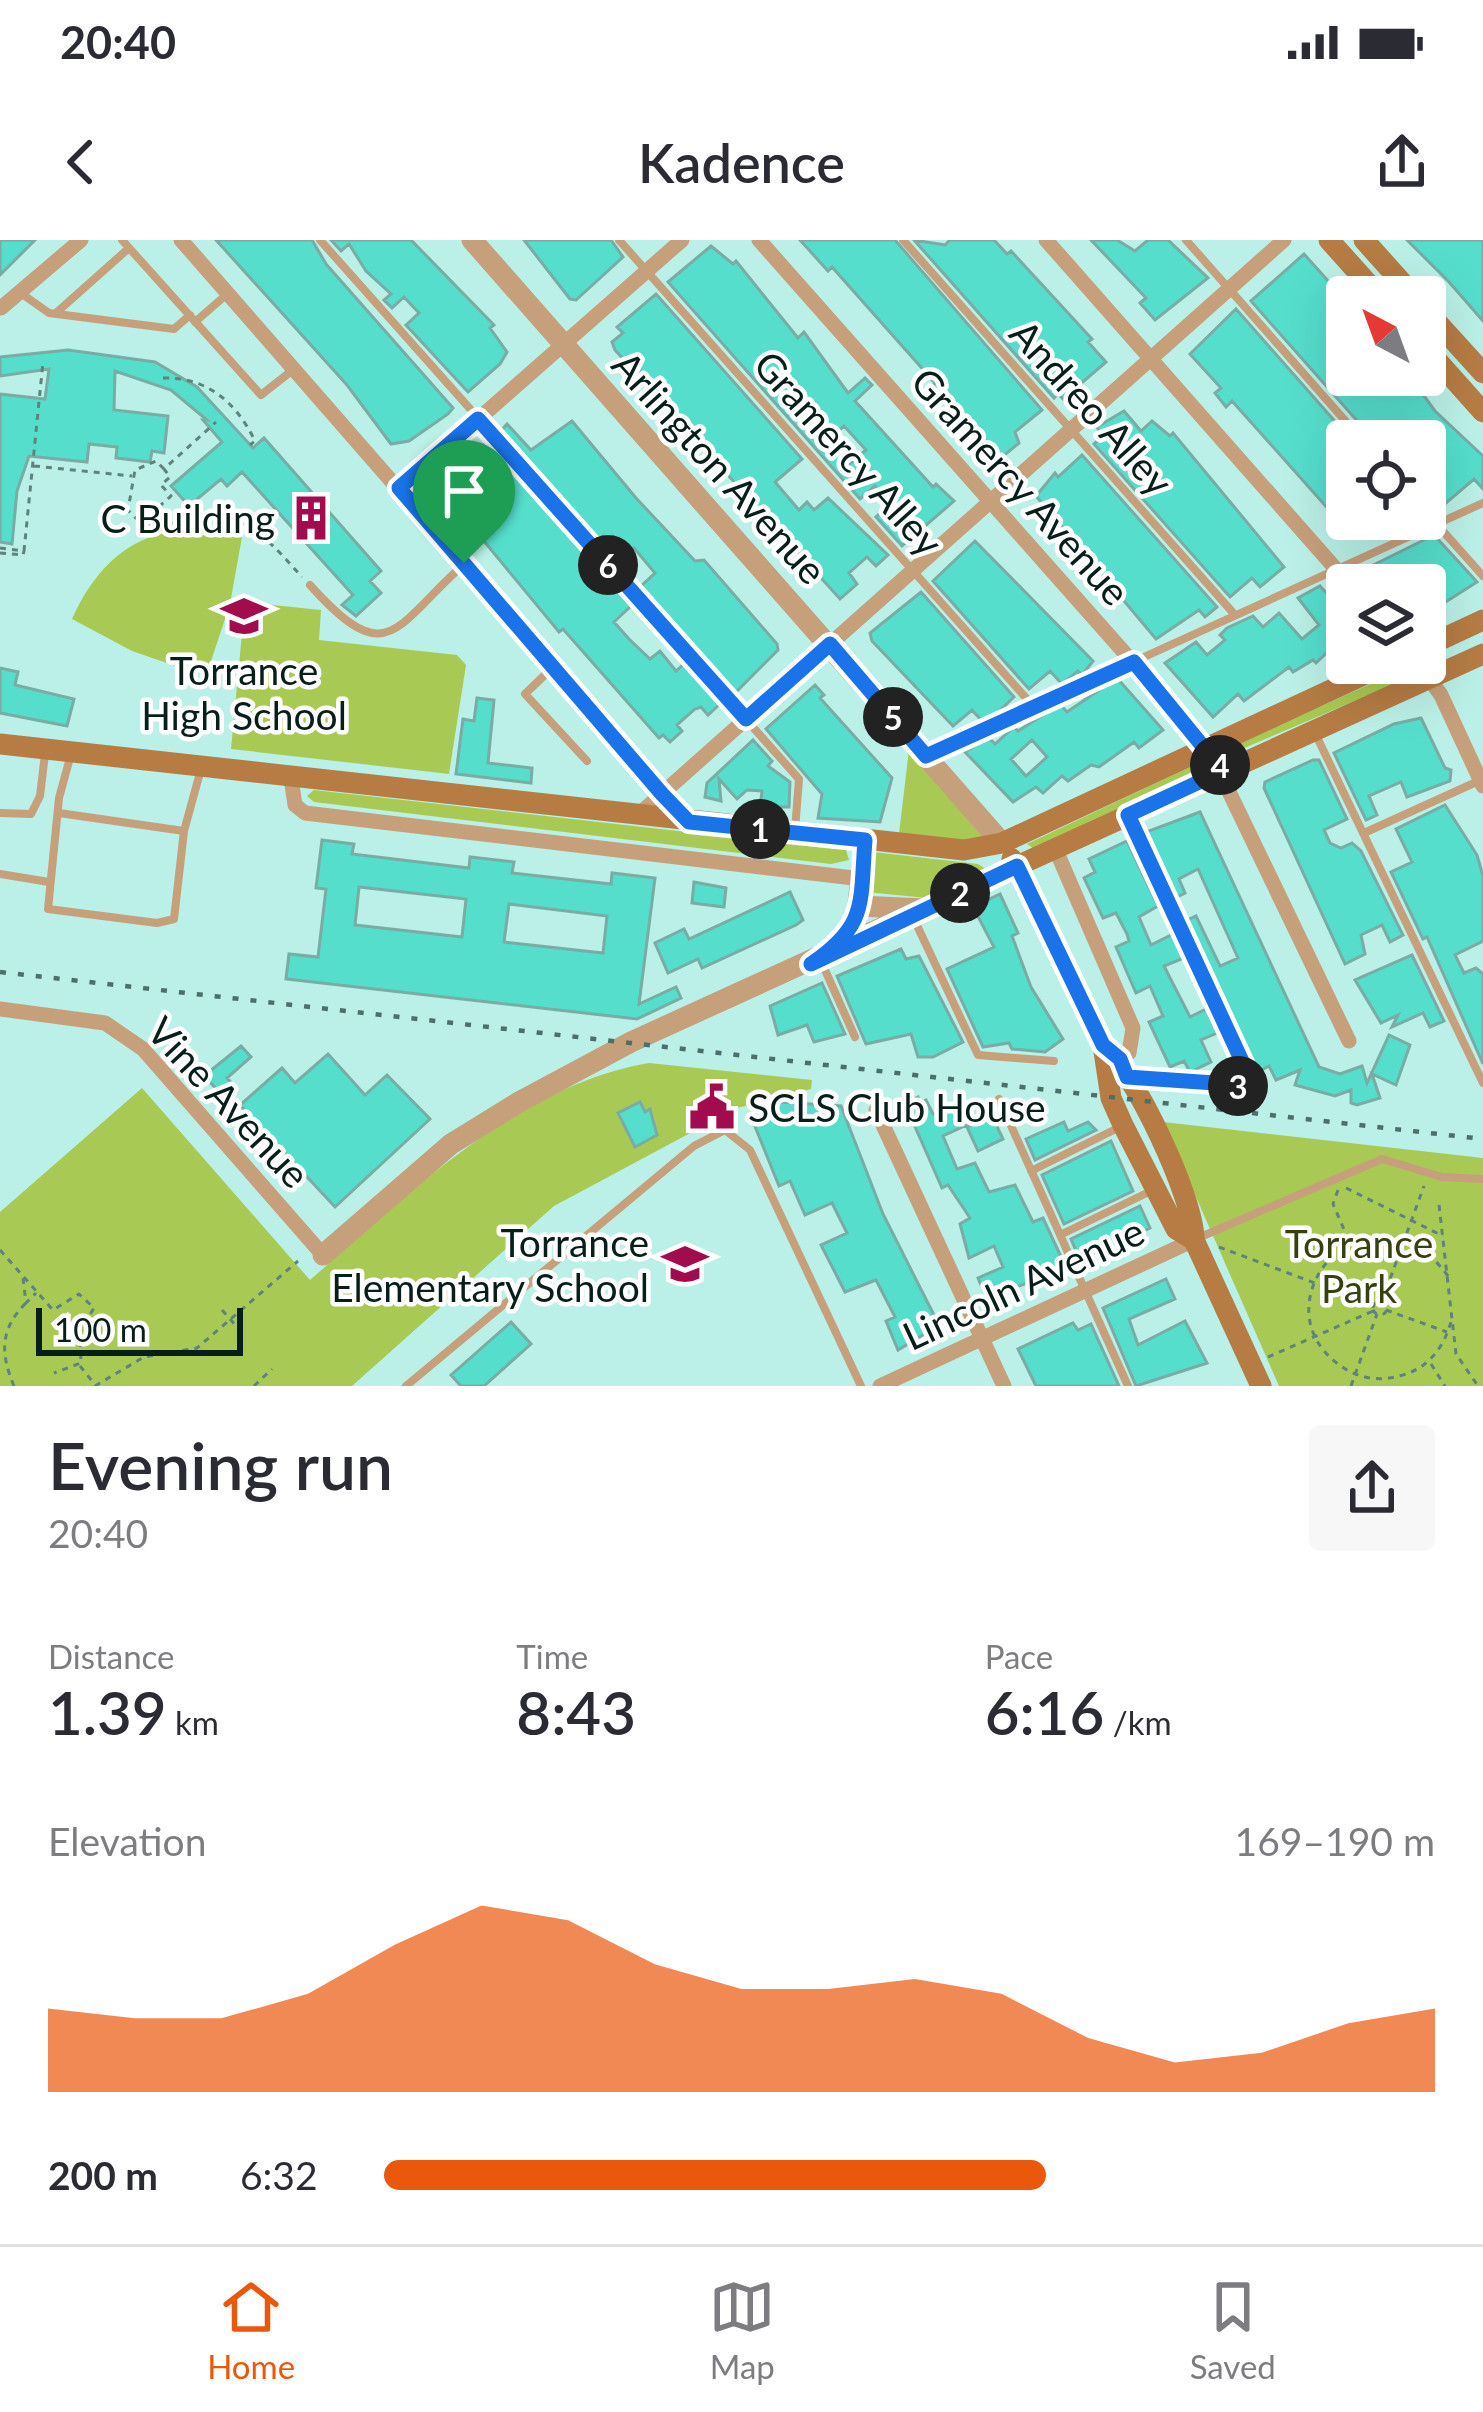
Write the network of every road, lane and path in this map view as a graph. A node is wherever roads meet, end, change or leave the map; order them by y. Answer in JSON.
{"nodes":[{"id":1,"x":81,"y":240,"type":"edge"},
{"id":2,"x":181,"y":240,"type":"edge"},
{"id":3,"x":320,"y":240,"type":"edge"},
{"id":4,"x":472,"y":240,"type":"edge"},
{"id":5,"x":619,"y":240,"type":"edge"},
{"id":6,"x":682,"y":240,"type":"edge"},
{"id":7,"x":759,"y":240,"type":"edge"},
{"id":8,"x":903,"y":240,"type":"edge"},
{"id":9,"x":1046,"y":240,"type":"edge"},
{"id":10,"x":1186,"y":240,"type":"edge"},
{"id":11,"x":1284,"y":240,"type":"edge"},
{"id":12,"x":1329,"y":240,"type":"edge"},
{"id":13,"x":1364,"y":240,"type":"edge"},
{"id":14,"x":125,"y":244,"type":"edge"},
{"id":15,"x":647,"y":272,"type":"junction"},
{"id":16,"x":1361,"y":276,"type":"edge"},
{"id":17,"x":1396,"y":276,"type":"edge"},
{"id":18,"x":1228,"y":288,"type":"junction"},
{"id":19,"x":21,"y":293,"type":"junction"},
{"id":20,"x":228,"y":293,"type":"junction"},
{"id":21,"x":0,"y":308,"type":"edge"},
{"id":22,"x":56,"y":314,"type":"junction"},
{"id":23,"x":192,"y":319,"type":"junction"},
{"id":24,"x":1446,"y":331,"type":"edge"},
{"id":25,"x":564,"y":345,"type":"junction"},
{"id":26,"x":1149,"y":357,"type":"junction"},
{"id":27,"x":43,"y":362,"type":"dead end"},
{"id":28,"x":1481,"y":367,"type":"edge"},
{"id":29,"x":294,"y":369,"type":"junction"},
{"id":30,"x":1446,"y":371,"type":"edge"},
{"id":31,"x":163,"y":378,"type":"dead end"},
{"id":32,"x":1483,"y":412,"type":"edge"},
{"id":33,"x":478,"y":419,"type":"junction"},
{"id":34,"x":1345,"y":420,"type":"edge"},
{"id":35,"x":216,"y":422,"type":"dead end"},
{"id":36,"x":1070,"y":428,"type":"junction"},
{"id":37,"x":250,"y":445,"type":"dead end"},
{"id":38,"x":32,"y":466,"type":"junction"},
{"id":39,"x":164,"y":469,"type":"junction"},
{"id":40,"x":134,"y":476,"type":"junction"},
{"id":41,"x":399,"y":488,"type":"junction"},
{"id":42,"x":990,"y":501,"type":"junction"},
{"id":43,"x":1483,"y":503,"type":"edge"},
{"id":44,"x":1446,"y":520,"type":"edge"},
{"id":45,"x":139,"y":525,"type":"junction"},
{"id":46,"x":1446,"y":535,"type":"edge"},
{"id":47,"x":1399,"y":540,"type":"edge"},
{"id":48,"x":0,"y":550,"type":"edge"},
{"id":49,"x":464,"y":563,"type":"junction"},
{"id":50,"x":1331,"y":564,"type":"edge"},
{"id":51,"x":1344,"y":564,"type":"edge"},
{"id":52,"x":914,"y":569,"type":"junction"},
{"id":53,"x":1326,"y":572,"type":"edge"},
{"id":54,"x":1483,"y":577,"type":"edge"},
{"id":55,"x":310,"y":586,"type":"joint"},
{"id":56,"x":1235,"y":615,"type":"junction"},
{"id":57,"x":1483,"y":620,"type":"edge"},
{"id":58,"x":1446,"y":637,"type":"edge"},
{"id":59,"x":830,"y":644,"type":"junction"},
{"id":60,"x":1483,"y":655,"type":"edge"},
{"id":61,"x":1134,"y":662,"type":"junction"},
{"id":62,"x":1446,"y":665,"type":"edge"},
{"id":63,"x":554,"y":667,"type":"junction"},
{"id":64,"x":1343,"y":684,"type":"edge"},
{"id":65,"x":1401,"y":684,"type":"edge"},
{"id":66,"x":1432,"y":684,"type":"edge"},
{"id":67,"x":1034,"y":707,"type":"junction"},
{"id":68,"x":746,"y":719,"type":"junction"},
{"id":69,"x":1314,"y":730,"type":"junction"},
{"id":70,"x":0,"y":744,"type":"edge"},
{"id":71,"x":1207,"y":746,"type":"junction"},
{"id":72,"x":46,"y":749,"type":"junction"},
{"id":73,"x":71,"y":753,"type":"junction"},
{"id":74,"x":926,"y":756,"type":"junction"},
{"id":75,"x":587,"y":761,"type":"dead end"},
{"id":76,"x":201,"y":767,"type":"junction"},
{"id":77,"x":1223,"y":771,"type":"junction"},
{"id":78,"x":291,"y":778,"type":"junction"},
{"id":79,"x":1482,"y":781,"type":"edge"},
{"id":80,"x":662,"y":794,"type":"junction"},
{"id":81,"x":0,"y":813,"type":"edge"},
{"id":82,"x":59,"y":813,"type":"junction"},
{"id":83,"x":1128,"y":815,"type":"junction"},
{"id":84,"x":637,"y":816,"type":"junction"},
{"id":85,"x":689,"y":822,"type":"junction"},
{"id":86,"x":184,"y":831,"type":"junction"},
{"id":87,"x":1364,"y":832,"type":"junction"},
{"id":88,"x":794,"y":833,"type":"junction"},
{"id":89,"x":865,"y":840,"type":"junction"},
{"id":90,"x":1002,"y":843,"type":"junction"},
{"id":91,"x":1055,"y":848,"type":"junction"},
{"id":92,"x":1017,"y":866,"type":"junction"},
{"id":93,"x":0,"y":874,"type":"edge"},
{"id":94,"x":862,"y":879,"type":"junction"},
{"id":95,"x":49,"y":882,"type":"junction"},
{"id":96,"x":859,"y":906,"type":"junction"},
{"id":97,"x":920,"y":912,"type":"junction"},
{"id":98,"x":816,"y":961,"type":"junction"},
{"id":99,"x":0,"y":1009,"type":"edge"},
{"id":100,"x":855,"y":1037,"type":"dead end"},
{"id":101,"x":1348,"y":1041,"type":"dead end"},
{"id":102,"x":1117,"y":1060,"type":"junction"},
{"id":103,"x":1054,"y":1061,"type":"dead end"},
{"id":104,"x":1483,"y":1083,"type":"edge"},
{"id":105,"x":999,"y":1100,"type":"dead end"},
{"id":106,"x":876,"y":1110,"type":"dead end"},
{"id":107,"x":1123,"y":1125,"type":"junction"},
{"id":108,"x":1031,"y":1171,"type":"junction"},
{"id":109,"x":1483,"y":1179,"type":"edge"},
{"id":110,"x":1424,"y":1186,"type":"dead end"},
{"id":111,"x":1345,"y":1187,"type":"dead end"},
{"id":112,"x":1158,"y":1188,"type":"junction"},
{"id":113,"x":1338,"y":1190,"type":"dead end"},
{"id":114,"x":1322,"y":1198,"type":"dead end"},
{"id":115,"x":1333,"y":1204,"type":"junction"},
{"id":116,"x":1439,"y":1205,"type":"dead end"},
{"id":117,"x":1411,"y":1222,"type":"junction"},
{"id":118,"x":1060,"y":1234,"type":"junction"},
{"id":119,"x":1443,"y":1236,"type":"junction"},
{"id":120,"x":1406,"y":1239,"type":"junction"},
{"id":121,"x":1194,"y":1240,"type":"junction"},
{"id":122,"x":1350,"y":1243,"type":"junction"},
{"id":123,"x":1219,"y":1247,"type":"dead end"},
{"id":124,"x":0,"y":1250,"type":"edge"},
{"id":125,"x":323,"y":1255,"type":"joint"},
{"id":126,"x":298,"y":1261,"type":"dead end"},
{"id":127,"x":23,"y":1276,"type":"junction"},
{"id":128,"x":1448,"y":1276,"type":"junction"},
{"id":129,"x":1313,"y":1285,"type":"junction"},
{"id":130,"x":1085,"y":1291,"type":"junction"},
{"id":131,"x":37,"y":1292,"type":"junction"},
{"id":132,"x":1382,"y":1301,"type":"junction"},
{"id":133,"x":26,"y":1303,"type":"junction"},
{"id":134,"x":222,"y":1310,"type":"dead end"},
{"id":135,"x":1374,"y":1310,"type":"junction"},
{"id":136,"x":1386,"y":1310,"type":"junction"},
{"id":137,"x":232,"y":1320,"type":"junction"},
{"id":138,"x":239,"y":1329,"type":"dead end"},
{"id":139,"x":1452,"y":1334,"type":"junction"},
{"id":140,"x":1316,"y":1336,"type":"junction"},
{"id":141,"x":983,"y":1339,"type":"junction"},
{"id":142,"x":1266,"y":1358,"type":"dead end"},
{"id":143,"x":1429,"y":1361,"type":"junction"},
{"id":144,"x":79,"y":1365,"type":"junction"},
{"id":145,"x":272,"y":1370,"type":"dead end"},
{"id":146,"x":54,"y":1373,"type":"dead end"},
{"id":147,"x":1409,"y":1373,"type":"junction"},
{"id":148,"x":1355,"y":1374,"type":"junction"},
{"id":149,"x":14,"y":1386,"type":"edge"},
{"id":150,"x":95,"y":1386,"type":"edge"},
{"id":151,"x":254,"y":1386,"type":"edge"},
{"id":152,"x":406,"y":1386,"type":"edge"},
{"id":153,"x":861,"y":1386,"type":"edge"},
{"id":154,"x":880,"y":1386,"type":"edge"},
{"id":155,"x":1004,"y":1386,"type":"edge"},
{"id":156,"x":1128,"y":1386,"type":"edge"},
{"id":157,"x":1262,"y":1386,"type":"edge"},
{"id":158,"x":1351,"y":1386,"type":"edge"},
{"id":159,"x":1415,"y":1386,"type":"edge"},
{"id":160,"x":1445,"y":1386,"type":"edge"},
{"id":161,"x":1478,"y":1386,"type":"edge"}],
"edges":[{"from":1,"to":19,"type":"street"},
{"from":2,"to":20,"type":"street"},
{"from":3,"to":33,"type":"lane"},
{"from":4,"to":25,"type":"street","name":"Arlington Avenue"},
{"from":5,"to":15,"type":"lane","name":"Gramercy Alley"},
{"from":6,"to":15,"type":"street"},
{"from":7,"to":42,"type":"street","name":"Gramercy Avenue"},
{"from":8,"to":36,"type":"lane","name":"Andreo Alley"},
{"from":9,"to":26,"type":"street"},
{"from":10,"to":18,"type":"lane"},
{"from":11,"to":18,"type":"street"},
{"from":12,"to":16,"type":"main road"},
{"from":13,"to":17,"type":"main road"},
{"from":14,"to":22,"type":"lane"},
{"from":14,"to":23,"type":"lane"},
{"from":15,"to":25,"type":"street"},
{"from":15,"to":52,"type":"lane","name":"Gramercy Alley"},
{"from":18,"to":26,"type":"street"},
{"from":18,"to":34,"type":"lane"},
{"from":19,"to":21,"type":"street"},
{"from":19,"to":22,"type":"lane"},
{"from":20,"to":23,"type":"lane"},
{"from":20,"to":29,"type":"street"},
{"from":22,"to":23,"type":"lane"},
{"from":23,"to":29,"type":"lane"},
{"from":24,"to":28,"type":"main road"},
{"from":25,"to":33,"type":"street"},
{"from":25,"to":59,"type":"street","name":"Arlington Avenue"},
{"from":26,"to":36,"type":"street"},
{"from":26,"to":50,"type":"street"},
{"from":27,"to":38,"type":"path"},
{"from":29,"to":41,"type":"street"},
{"from":30,"to":32,"type":"main road"},
{"from":31,"to":37,"type":"path"},
{"from":33,"to":41,"type":"street"},
{"from":33,"to":68,"type":"lane"},
{"from":35,"to":39,"type":"path"},
{"from":36,"to":42,"type":"street"},
{"from":36,"to":56,"type":"lane","name":"Andreo Alley"},
{"from":38,"to":40,"type":"path"},
{"from":38,"to":48,"type":"path"},
{"from":39,"to":40,"type":"path"},
{"from":39,"to":45,"type":"path"},
{"from":40,"to":45,"type":"path"},
{"from":41,"to":49,"type":"street"},
{"from":42,"to":52,"type":"street"},
{"from":42,"to":61,"type":"street","name":"Gramercy Avenue"},
{"from":43,"to":44,"type":"lane"},
{"from":45,"to":55,"type":"path"},
{"from":46,"to":54,"type":"lane"},
{"from":47,"to":51,"type":"lane"},
{"from":49,"to":55,"type":"lane"},
{"from":49,"to":63,"type":"street"},
{"from":52,"to":59,"type":"street"},
{"from":52,"to":67,"type":"lane","name":"Gramercy Alley"},
{"from":53,"to":56,"type":"lane"},
{"from":56,"to":61,"type":"lane"},
{"from":57,"to":58,"type":"main road"},
{"from":59,"to":68,"type":"street"},
{"from":59,"to":74,"type":"street","name":"Arlington Avenue"},
{"from":60,"to":62,"type":"main road"},
{"from":61,"to":67,"type":"lane"},
{"from":61,"to":71,"type":"street","name":"Gramercy Avenue"},
{"from":63,"to":75,"type":"lane"},
{"from":63,"to":80,"type":"street"},
{"from":64,"to":71,"type":"main road"},
{"from":65,"to":69,"type":"main road"},
{"from":66,"to":79,"type":"street"},
{"from":67,"to":74,"type":"lane"},
{"from":68,"to":80,"type":"street"},
{"from":68,"to":88,"type":"lane"},
{"from":69,"to":77,"type":"main road"},
{"from":69,"to":87,"type":"lane"},
{"from":70,"to":72,"type":"main road"},
{"from":71,"to":77,"type":"street","name":"Gramercy Avenue"},
{"from":71,"to":90,"type":"main road"},
{"from":72,"to":73,"type":"main road"},
{"from":72,"to":81,"type":"lane"},
{"from":73,"to":76,"type":"main road"},
{"from":73,"to":82,"type":"lane"},
{"from":74,"to":90,"type":"street","name":"Arlington Avenue"},
{"from":76,"to":78,"type":"main road"},
{"from":76,"to":86,"type":"lane"},
{"from":77,"to":83,"type":"main road"},
{"from":77,"to":101,"type":"street","name":"Gramercy Avenue"},
{"from":78,"to":84,"type":"main road"},
{"from":78,"to":94,"type":"street"},
{"from":79,"to":87,"type":"lane"},
{"from":80,"to":84,"type":"street"},
{"from":80,"to":85,"type":"street"},
{"from":82,"to":86,"type":"lane"},
{"from":82,"to":95,"type":"lane"},
{"from":83,"to":91,"type":"main road"},
{"from":83,"to":102,"type":"lane"},
{"from":84,"to":85,"type":"main road"},
{"from":85,"to":88,"type":"main road"},
{"from":86,"to":95,"type":"lane"},
{"from":87,"to":104,"type":"lane"},
{"from":88,"to":89,"type":"main road"},
{"from":89,"to":90,"type":"main road"},
{"from":89,"to":94,"type":"street"},
{"from":90,"to":92,"type":"main road","name":"Arlington Avenue"},
{"from":91,"to":92,"type":"main road"},
{"from":91,"to":102,"type":"street","name":"Arlington Avenue"},
{"from":92,"to":97,"type":"street"},
{"from":92,"to":102,"type":"main road","name":"Arlington Avenue"},
{"from":93,"to":95,"type":"lane"},
{"from":94,"to":96,"type":"street"},
{"from":96,"to":97,"type":"street"},
{"from":96,"to":98,"type":"street"},
{"from":97,"to":98,"type":"street"},
{"from":97,"to":103,"type":"lane"},
{"from":98,"to":100,"type":"lane"},
{"from":98,"to":125,"type":"street"},
{"from":99,"to":125,"type":"street","name":"Vine Avenue"},
{"from":102,"to":107,"type":"main road","name":"Arlington Avenue"},
{"from":102,"to":121,"type":"main road","name":"Arlington Avenue"},
{"from":105,"to":108,"type":"lane"},
{"from":106,"to":141,"type":"street"},
{"from":107,"to":108,"type":"lane"},
{"from":107,"to":112,"type":"main road","name":"Arlington Avenue"},
{"from":108,"to":118,"type":"lane"},
{"from":109,"to":121,"type":"lane"},
{"from":110,"to":117,"type":"path"},
{"from":111,"to":117,"type":"path"},
{"from":112,"to":118,"type":"lane"},
{"from":112,"to":121,"type":"main road","name":"Arlington Avenue"},
{"from":113,"to":115,"type":"path"},
{"from":114,"to":115,"type":"path"},
{"from":115,"to":122,"type":"path"},
{"from":116,"to":119,"type":"path"},
{"from":117,"to":119,"type":"path"},
{"from":117,"to":120,"type":"path"},
{"from":118,"to":130,"type":"lane"},
{"from":119,"to":128,"type":"path"},
{"from":120,"to":122,"type":"path"},
{"from":120,"to":128,"type":"path"},
{"from":120,"to":132,"type":"path"},
{"from":121,"to":130,"type":"street","name":"Lincoln Avenue"},
{"from":121,"to":157,"type":"main road","name":"Arlington Avenue"},
{"from":122,"to":129,"type":"path"},
{"from":123,"to":129,"type":"path"},
{"from":124,"to":127,"type":"path"},
{"from":126,"to":137,"type":"path"},
{"from":127,"to":131,"type":"path"},
{"from":127,"to":133,"type":"path"},
{"from":128,"to":139,"type":"path"},
{"from":129,"to":135,"type":"path"},
{"from":129,"to":140,"type":"path"},
{"from":130,"to":141,"type":"street","name":"Lincoln Avenue"},
{"from":130,"to":156,"type":"lane"},
{"from":131,"to":133,"type":"path"},
{"from":131,"to":144,"type":"path"},
{"from":132,"to":135,"type":"path"},
{"from":132,"to":136,"type":"path"},
{"from":133,"to":149,"type":"path"},
{"from":134,"to":137,"type":"path"},
{"from":135,"to":136,"type":"path"},
{"from":135,"to":140,"type":"path"},
{"from":135,"to":148,"type":"path"},
{"from":136,"to":139,"type":"path"},
{"from":137,"to":138,"type":"path"},
{"from":137,"to":150,"type":"path"},
{"from":139,"to":143,"type":"path"},
{"from":139,"to":161,"type":"path"},
{"from":140,"to":142,"type":"path"},
{"from":140,"to":148,"type":"path"},
{"from":141,"to":154,"type":"street","name":"Lincoln Avenue"},
{"from":141,"to":155,"type":"street"},
{"from":143,"to":147,"type":"path"},
{"from":143,"to":160,"type":"path"},
{"from":144,"to":146,"type":"path"},
{"from":144,"to":150,"type":"path"},
{"from":145,"to":151,"type":"path"},
{"from":147,"to":148,"type":"path"},
{"from":147,"to":159,"type":"path"},
{"from":148,"to":158,"type":"path"},
{"from":152,"to":153,"type":"lane"}]}
